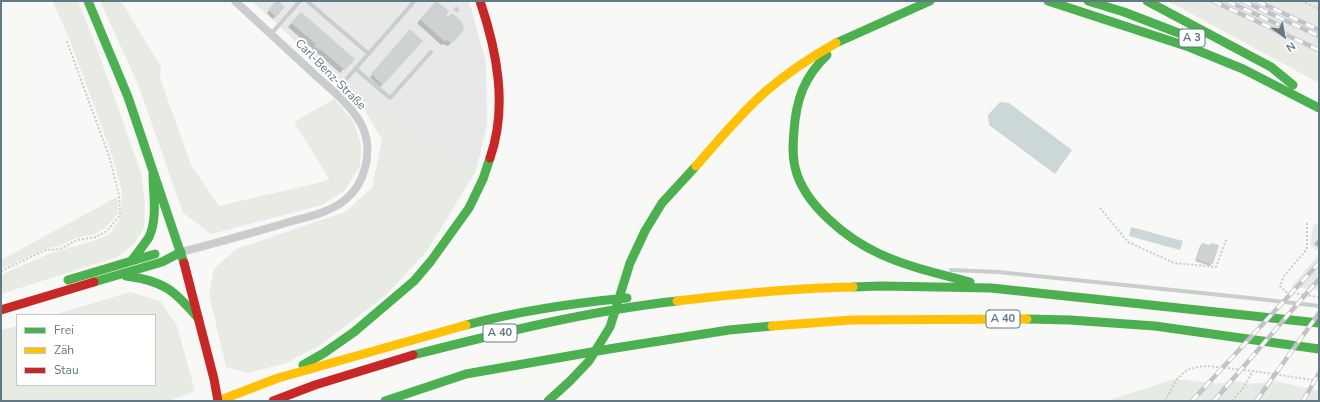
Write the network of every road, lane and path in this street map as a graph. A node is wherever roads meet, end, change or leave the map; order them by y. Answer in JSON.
{"nodes":[{"id":1,"x":88,"y":1,"type":"edge"},
{"id":2,"x":235,"y":1,"type":"edge"},
{"id":3,"x":300,"y":1,"type":"edge"},
{"id":4,"x":307,"y":1,"type":"edge"},
{"id":5,"x":412,"y":1,"type":"edge"},
{"id":6,"x":480,"y":1,"type":"edge"},
{"id":7,"x":930,"y":1,"type":"edge"},
{"id":8,"x":1048,"y":1,"type":"edge"},
{"id":9,"x":1088,"y":1,"type":"edge"},
{"id":10,"x":1147,"y":1,"type":"edge"},
{"id":11,"x":1302,"y":1,"type":"edge"},
{"id":12,"x":1319,"y":9,"type":"edge"},
{"id":13,"x":867,"y":32,"type":"junction"},
{"id":14,"x":271,"y":34,"type":"junction"},
{"id":15,"x":66,"y":39,"type":"dead end"},
{"id":16,"x":431,"y":52,"type":"dead end"},
{"id":17,"x":369,"y":54,"type":"junction"},
{"id":18,"x":356,"y":69,"type":"junction"},
{"id":19,"x":1293,"y":85,"type":"junction"},
{"id":20,"x":334,"y":93,"type":"junction"},
{"id":21,"x":1319,"y":98,"type":"edge"},
{"id":22,"x":1319,"y":108,"type":"edge"},
{"id":23,"x":153,"y":174,"type":"junction"},
{"id":24,"x":1100,"y":208,"type":"dead end"},
{"id":25,"x":1307,"y":223,"type":"dead end"},
{"id":26,"x":1226,"y":240,"type":"dead end"},
{"id":27,"x":181,"y":252,"type":"junction"},
{"id":28,"x":132,"y":260,"type":"junction"},
{"id":29,"x":926,"y":269,"type":"junction"},
{"id":30,"x":1,"y":271,"type":"edge"},
{"id":31,"x":119,"y":275,"type":"junction"},
{"id":32,"x":59,"y":282,"type":"dead end"},
{"id":33,"x":990,"y":288,"type":"junction"},
{"id":34,"x":734,"y":294,"type":"junction"},
{"id":35,"x":1319,"y":298,"type":"edge"},
{"id":36,"x":1319,"y":306,"type":"edge"},
{"id":37,"x":1,"y":310,"type":"edge"},
{"id":38,"x":198,"y":318,"type":"junction"},
{"id":39,"x":1319,"y":323,"type":"edge"},
{"id":40,"x":1319,"y":349,"type":"edge"},
{"id":41,"x":1253,"y":371,"type":"junction"},
{"id":42,"x":278,"y":378,"type":"junction"},
{"id":43,"x":1319,"y":381,"type":"edge"},
{"id":44,"x":218,"y":401,"type":"edge"},
{"id":45,"x":273,"y":401,"type":"edge"},
{"id":46,"x":385,"y":401,"type":"edge"},
{"id":47,"x":548,"y":401,"type":"edge"},
{"id":48,"x":1165,"y":401,"type":"edge"},
{"id":49,"x":1232,"y":401,"type":"edge"}],
"edges":[{"from":1,"to":23,"type":"main road"},
{"from":2,"to":14,"type":"street","name":"Carl-Benz-Straße"},
{"from":3,"to":14,"type":"lane"},
{"from":4,"to":17,"type":"lane"},
{"from":5,"to":17,"type":"lane"},
{"from":6,"to":42,"type":"main road"},
{"from":7,"to":13,"type":"main road"},
{"from":8,"to":22,"type":"main road","number":"A 3"},
{"from":9,"to":19,"type":"main road","number":"A 3"},
{"from":10,"to":19,"type":"main road"},
{"from":11,"to":12,"type":"path"},
{"from":13,"to":29,"type":"main road"},
{"from":13,"to":47,"type":"main road"},
{"from":14,"to":20,"type":"street","name":"Carl-Benz-Straße"},
{"from":15,"to":30,"type":"path"},
{"from":16,"to":18,"type":"lane"},
{"from":17,"to":18,"type":"lane"},
{"from":18,"to":20,"type":"lane"},
{"from":19,"to":21,"type":"main road","number":"A 3"},
{"from":20,"to":27,"type":"street","name":"Carl-Benz-Straße"},
{"from":23,"to":27,"type":"main road"},
{"from":23,"to":28,"type":"main road"},
{"from":24,"to":26,"type":"path"},
{"from":25,"to":35,"type":"path"},
{"from":27,"to":28,"type":"main road"},
{"from":27,"to":31,"type":"main road"},
{"from":27,"to":38,"type":"main road"},
{"from":28,"to":32,"type":"main road"},
{"from":29,"to":33,"type":"main road"},
{"from":29,"to":36,"type":"lane"},
{"from":31,"to":37,"type":"main road"},
{"from":31,"to":38,"type":"main road"},
{"from":33,"to":34,"type":"main road","number":"A 40"},
{"from":33,"to":39,"type":"main road","number":"A 40"},
{"from":34,"to":42,"type":"main road"},
{"from":34,"to":45,"type":"main road","number":"A 40"},
{"from":38,"to":44,"type":"main road"},
{"from":40,"to":46,"type":"main road","number":"A 40"},
{"from":41,"to":43,"type":"path"},
{"from":41,"to":48,"type":"path"},
{"from":41,"to":49,"type":"path"},
{"from":42,"to":44,"type":"main road"}]}
